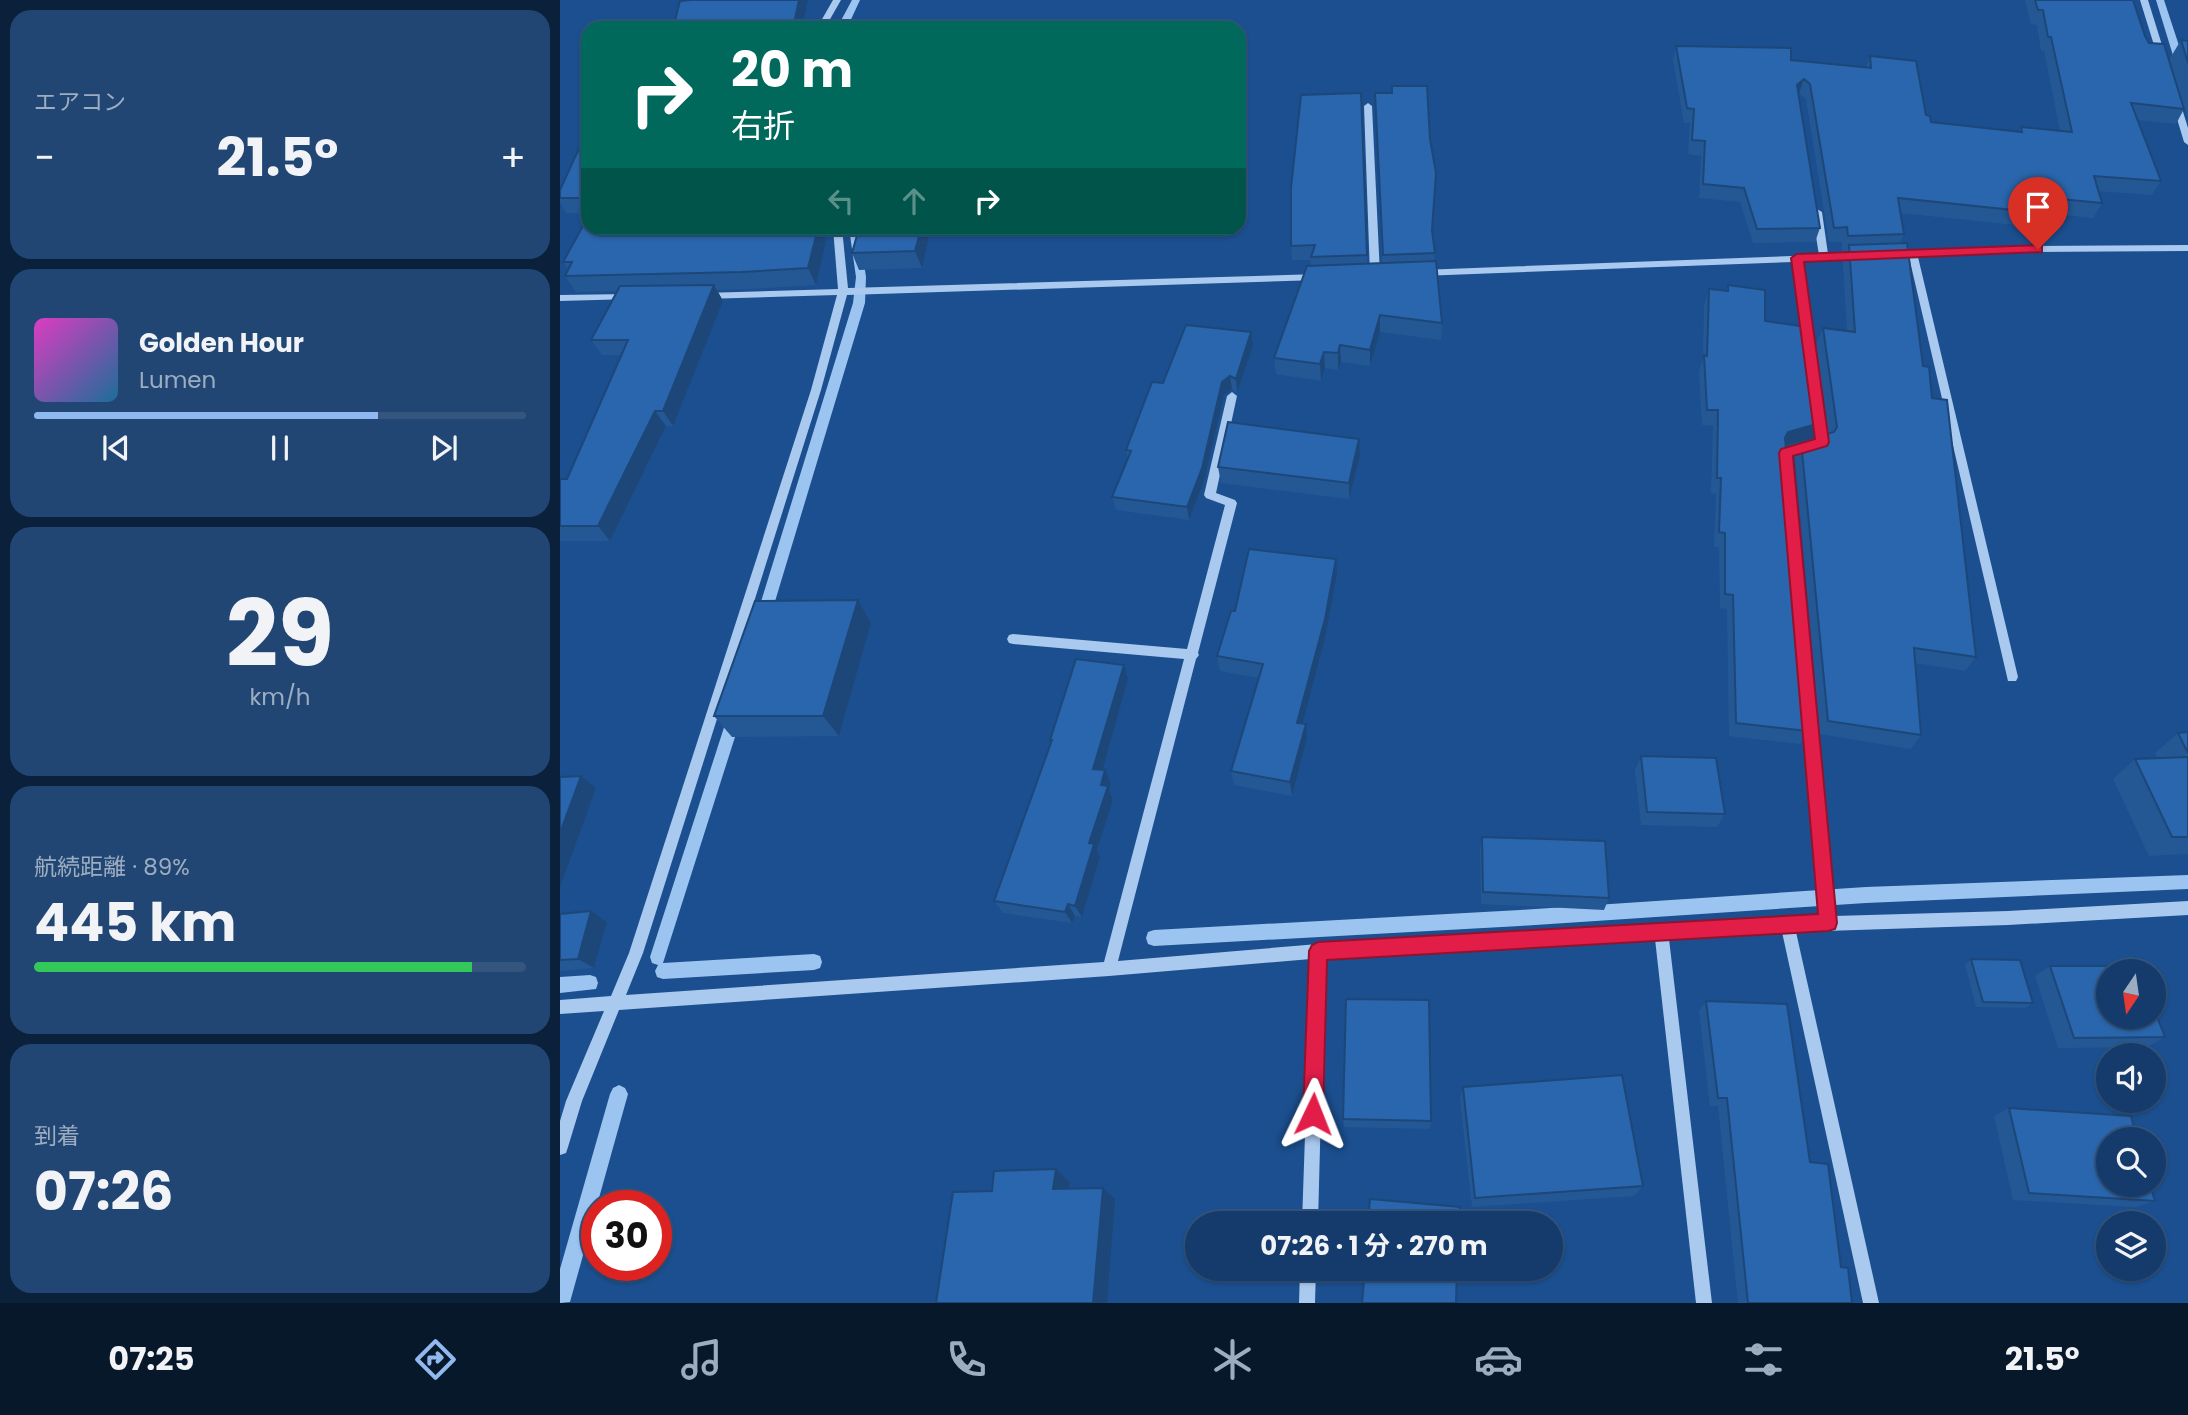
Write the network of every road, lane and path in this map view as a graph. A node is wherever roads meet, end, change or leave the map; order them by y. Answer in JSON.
{"nodes":[{"id":1,"x":837,"y":0,"type":"edge"},
{"id":2,"x":2144,"y":0,"type":"edge"},
{"id":3,"x":825,"y":21,"type":"edge"},
{"id":4,"x":2164,"y":64,"type":"edge"},
{"id":5,"x":2172,"y":90,"type":"edge"},
{"id":6,"x":1368,"y":106,"type":"dead end"},
{"id":7,"x":2188,"y":142,"type":"edge"},
{"id":8,"x":1816,"y":204,"type":"edge"},
{"id":9,"x":838,"y":235,"type":"edge"},
{"id":10,"x":2188,"y":248,"type":"edge"},
{"id":11,"x":1913,"y":254,"type":"junction"},
{"id":12,"x":1824,"y":257,"type":"junction"},
{"id":13,"x":1797,"y":258,"type":"junction"},
{"id":14,"x":1414,"y":273,"type":"edge"},
{"id":15,"x":1375,"y":275,"type":"junction"},
{"id":16,"x":1388,"y":275,"type":"edge"},
{"id":17,"x":1334,"y":276,"type":"edge"},
{"id":18,"x":1361,"y":276,"type":"edge"},
{"id":19,"x":847,"y":292,"type":"junction"},
{"id":20,"x":695,"y":296,"type":"edge"},
{"id":21,"x":641,"y":297,"type":"edge"},
{"id":22,"x":560,"y":298,"type":"edge"},
{"id":23,"x":1810,"y":350,"type":"edge"},
{"id":24,"x":1815,"y":390,"type":"edge"},
{"id":25,"x":1232,"y":396,"type":"edge"},
{"id":26,"x":1013,"y":639,"type":"dead end"},
{"id":27,"x":1193,"y":655,"type":"junction"},
{"id":28,"x":2012,"y":677,"type":"dead end"},
{"id":29,"x":2188,"y":908,"type":"edge"},
{"id":30,"x":1827,"y":916,"type":"junction"},
{"id":31,"x":1788,"y":926,"type":"junction"},
{"id":32,"x":1661,"y":933,"type":"junction"},
{"id":33,"x":1318,"y":951,"type":"junction"},
{"id":34,"x":1109,"y":969,"type":"junction"},
{"id":35,"x":615,"y":1003,"type":"junction"},
{"id":36,"x":560,"y":1007,"type":"edge"},
{"id":37,"x":560,"y":1147,"type":"edge"},
{"id":38,"x":1310,"y":1211,"type":"edge"},
{"id":39,"x":1308,"y":1281,"type":"edge"},
{"id":40,"x":1307,"y":1303,"type":"edge"},
{"id":41,"x":1704,"y":1303,"type":"edge"},
{"id":42,"x":1871,"y":1303,"type":"edge"}],
"edges":[{"from":1,"to":3,"type":"street"},
{"from":2,"to":4,"type":"street"},
{"from":5,"to":7,"type":"street"},
{"from":6,"to":15,"type":"street"},
{"from":8,"to":12,"type":"street"},
{"from":9,"to":19,"type":"street"},
{"from":10,"to":11,"type":"street"},
{"from":11,"to":12,"type":"street"},
{"from":11,"to":28,"type":"street"},
{"from":12,"to":13,"type":"street"},
{"from":13,"to":14,"type":"street"},
{"from":13,"to":23,"type":"street"},
{"from":15,"to":16,"type":"street"},
{"from":15,"to":18,"type":"street"},
{"from":17,"to":19,"type":"street"},
{"from":19,"to":20,"type":"street"},
{"from":19,"to":35,"type":"street"},
{"from":21,"to":22,"type":"street"},
{"from":24,"to":30,"type":"street"},
{"from":25,"to":27,"type":"street"},
{"from":26,"to":27,"type":"street"},
{"from":27,"to":34,"type":"street"},
{"from":29,"to":30,"type":"street"},
{"from":30,"to":31,"type":"street"},
{"from":31,"to":32,"type":"street"},
{"from":31,"to":42,"type":"street"},
{"from":32,"to":33,"type":"street"},
{"from":32,"to":41,"type":"street"},
{"from":33,"to":34,"type":"street"},
{"from":33,"to":38,"type":"street"},
{"from":34,"to":35,"type":"street"},
{"from":35,"to":36,"type":"street"},
{"from":35,"to":37,"type":"street"},
{"from":39,"to":40,"type":"street"}]}
